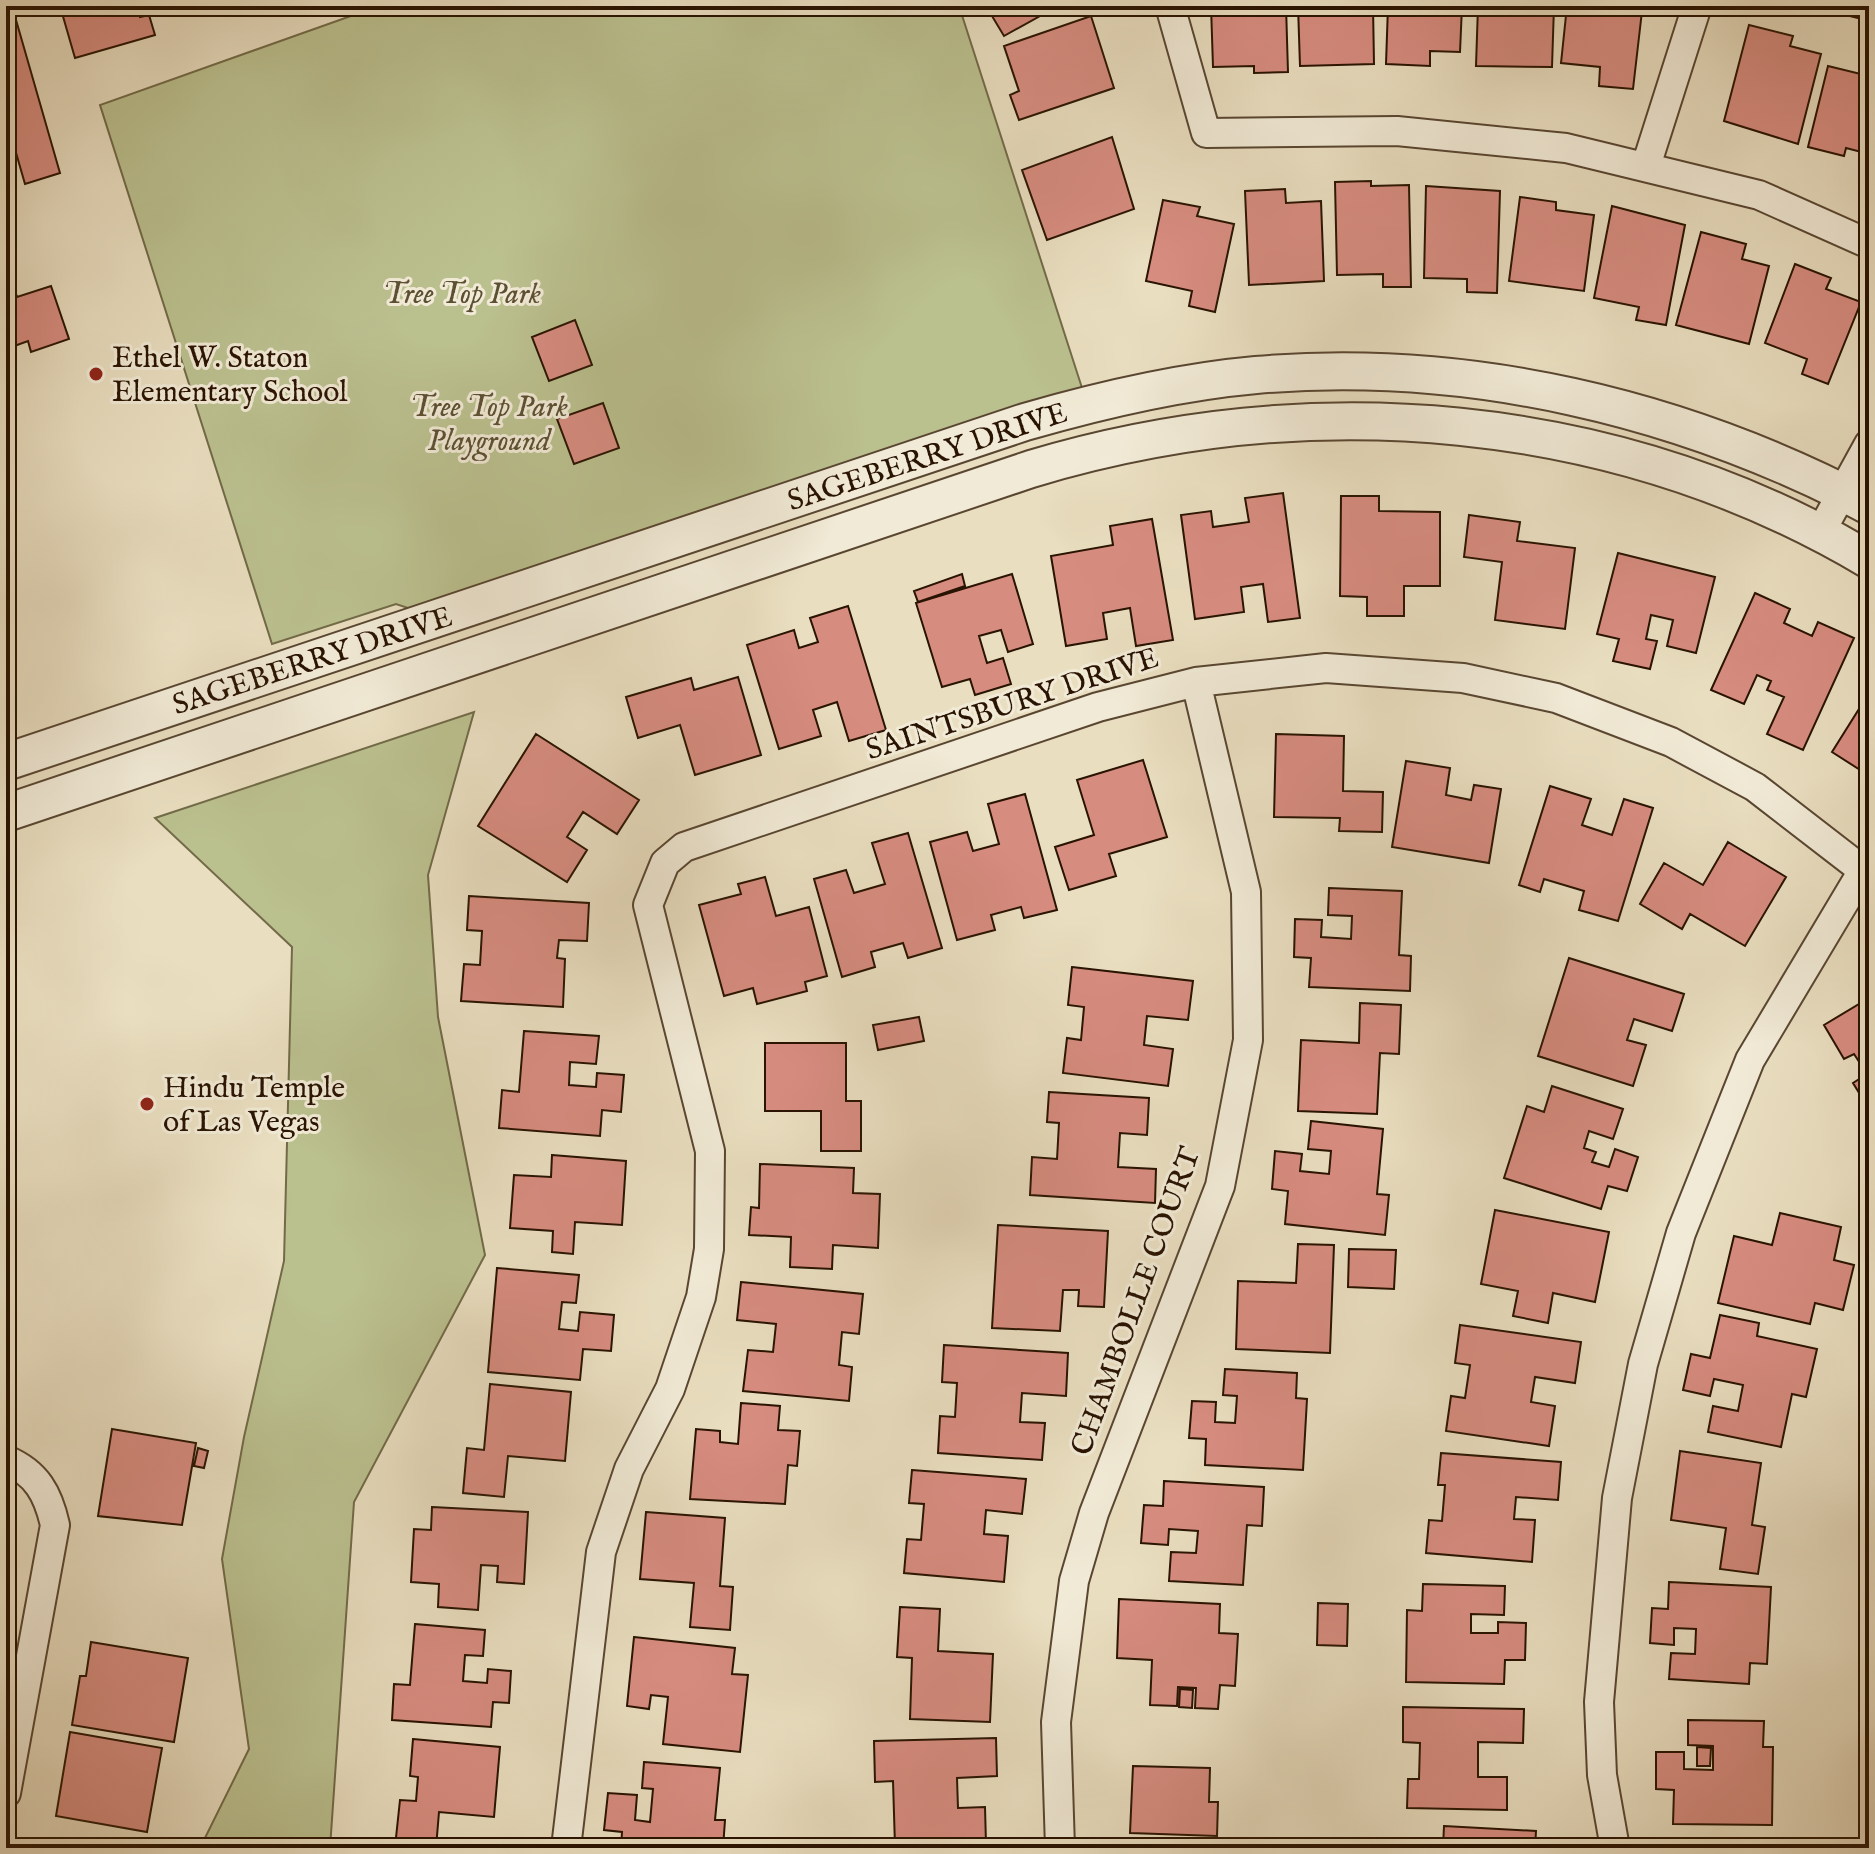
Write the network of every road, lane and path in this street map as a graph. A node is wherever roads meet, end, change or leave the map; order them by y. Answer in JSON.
{"nodes":[{"id":1,"x":1170,"y":6,"type":"edge"},
{"id":2,"x":1697,"y":6,"type":"edge"},
{"id":3,"x":1646,"y":166,"type":"junction"},
{"id":4,"x":1869,"y":244,"type":"edge"},
{"id":5,"x":1869,"y":444,"type":"edge"},
{"id":6,"x":1859,"y":500,"type":"edge"},
{"id":7,"x":1853,"y":550,"type":"edge"},
{"id":8,"x":1196,"y":682,"type":"junction"},
{"id":9,"x":6,"y":762,"type":"edge"},
{"id":10,"x":6,"y":813,"type":"edge"},
{"id":11,"x":1866,"y":872,"type":"edge"},
{"id":12,"x":6,"y":1460,"type":"edge"},
{"id":13,"x":6,"y":1793,"type":"edge"},
{"id":14,"x":566,"y":1848,"type":"edge"},
{"id":15,"x":1060,"y":1848,"type":"edge"},
{"id":16,"x":1615,"y":1848,"type":"edge"}],
"edges":[{"from":1,"to":3,"type":"street"},
{"from":2,"to":3,"type":"street"},
{"from":3,"to":4,"type":"street"},
{"from":5,"to":6,"type":"street"},
{"from":6,"to":7,"type":"street"},
{"from":6,"to":9,"type":"street","name":"SAGEBERRY DRIVE"},
{"from":7,"to":10,"type":"street","name":"SAGEBERRY DRIVE"},
{"from":8,"to":11,"type":"street","name":"SAINTSBURY DRIVE"},
{"from":8,"to":14,"type":"street","name":"SAINTSBURY DRIVE"},
{"from":8,"to":15,"type":"street","name":"CHAMBOLLE COURT"},
{"from":11,"to":16,"type":"street"},
{"from":12,"to":13,"type":"street"}]}
